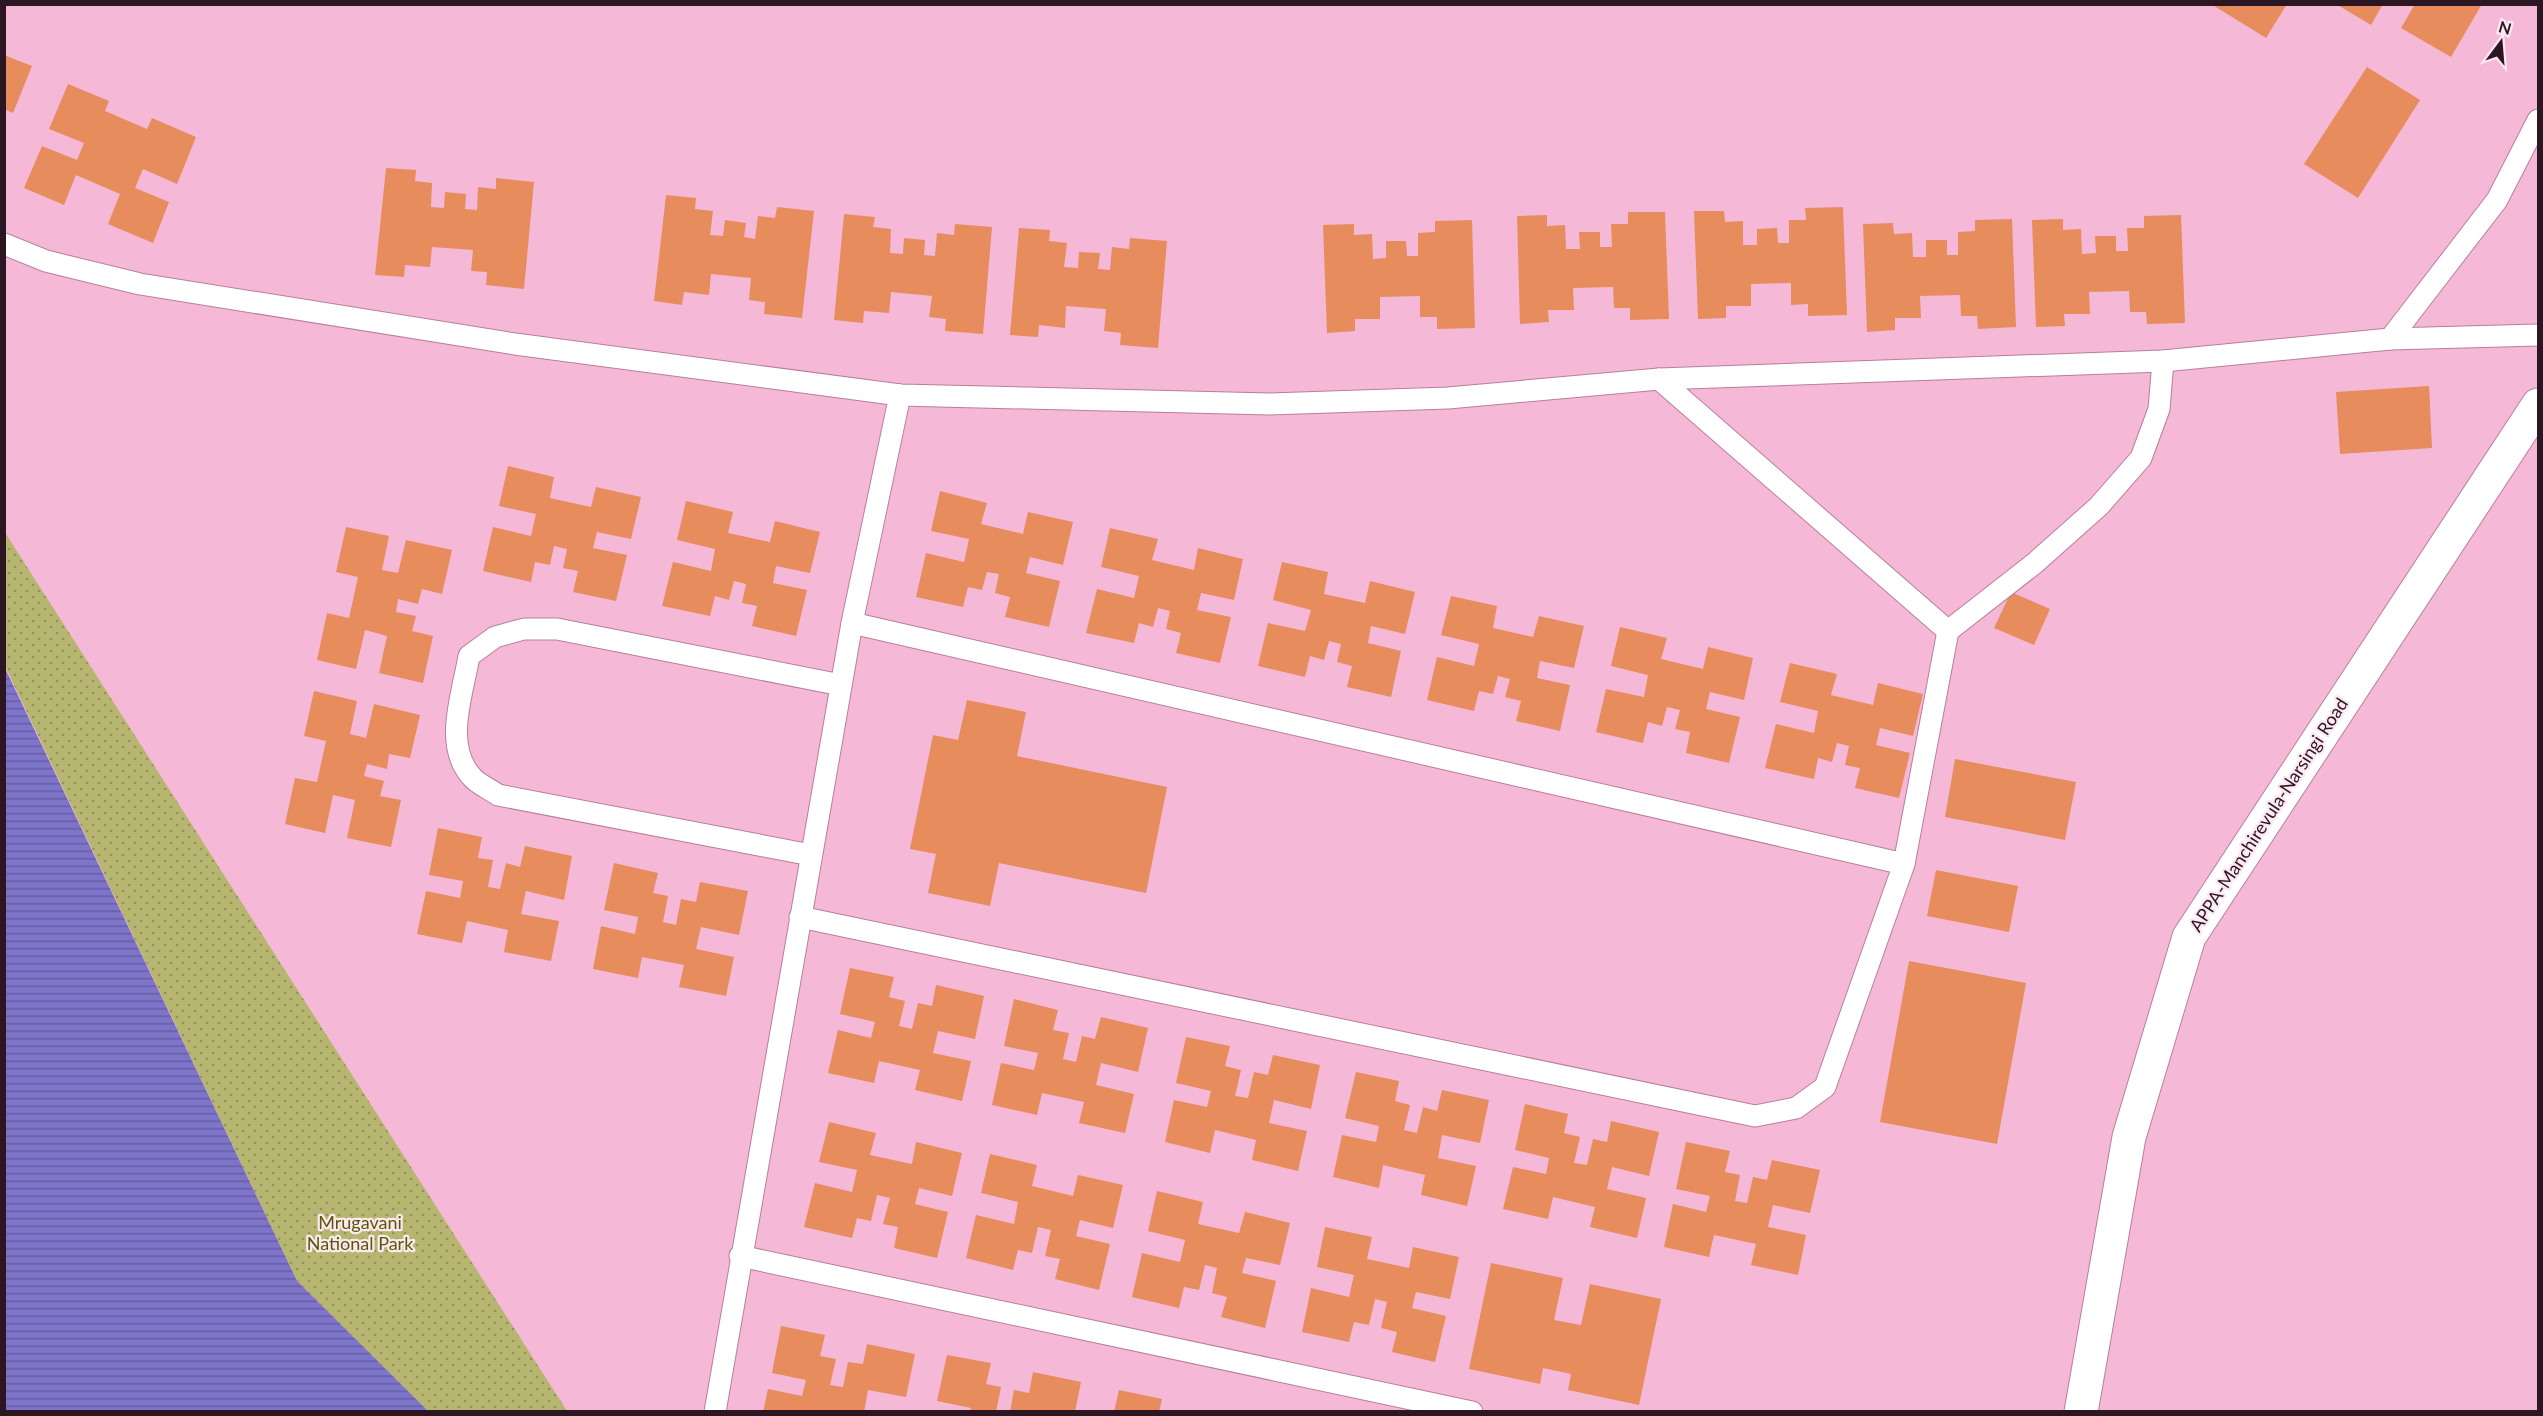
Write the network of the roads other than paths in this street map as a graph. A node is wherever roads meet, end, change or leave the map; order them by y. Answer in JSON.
{"nodes":[{"id":1,"x":2538,"y":120,"type":"edge"},
{"id":2,"x":4,"y":244,"type":"edge"},
{"id":3,"x":2538,"y":334,"type":"edge"},
{"id":4,"x":2390,"y":339,"type":"junction"},
{"id":5,"x":2163,"y":361,"type":"junction"},
{"id":6,"x":1659,"y":379,"type":"junction"},
{"id":7,"x":900,"y":395,"type":"junction"},
{"id":8,"x":2538,"y":405,"type":"edge"},
{"id":9,"x":852,"y":623,"type":"junction"},
{"id":10,"x":1948,"y":631,"type":"junction"},
{"id":11,"x":841,"y":685,"type":"junction"},
{"id":12,"x":811,"y":855,"type":"junction"},
{"id":13,"x":1904,"y":864,"type":"junction"},
{"id":14,"x":800,"y":917,"type":"junction"},
{"id":15,"x":740,"y":1256,"type":"junction"},
{"id":16,"x":715,"y":1412,"type":"edge"},
{"id":17,"x":1472,"y":1412,"type":"edge"},
{"id":18,"x":2082,"y":1412,"type":"edge"}],
"edges":[{"from":1,"to":4,"type":"lane"},
{"from":2,"to":7,"type":"lane"},
{"from":3,"to":4,"type":"lane"},
{"from":4,"to":5,"type":"lane"},
{"from":5,"to":6,"type":"lane"},
{"from":5,"to":10,"type":"lane"},
{"from":6,"to":7,"type":"lane"},
{"from":6,"to":10,"type":"lane"},
{"from":7,"to":9,"type":"lane"},
{"from":8,"to":18,"type":"street","name":"APPA-Manchirevula-Narsingi Road"},
{"from":9,"to":11,"type":"lane"},
{"from":9,"to":13,"type":"lane"},
{"from":10,"to":13,"type":"lane"},
{"from":11,"to":12,"type":"lane"},
{"from":11,"to":12,"type":"lane"},
{"from":12,"to":14,"type":"lane"},
{"from":13,"to":14,"type":"lane"},
{"from":14,"to":15,"type":"lane"},
{"from":15,"to":16,"type":"lane"},
{"from":15,"to":17,"type":"lane"}]}
